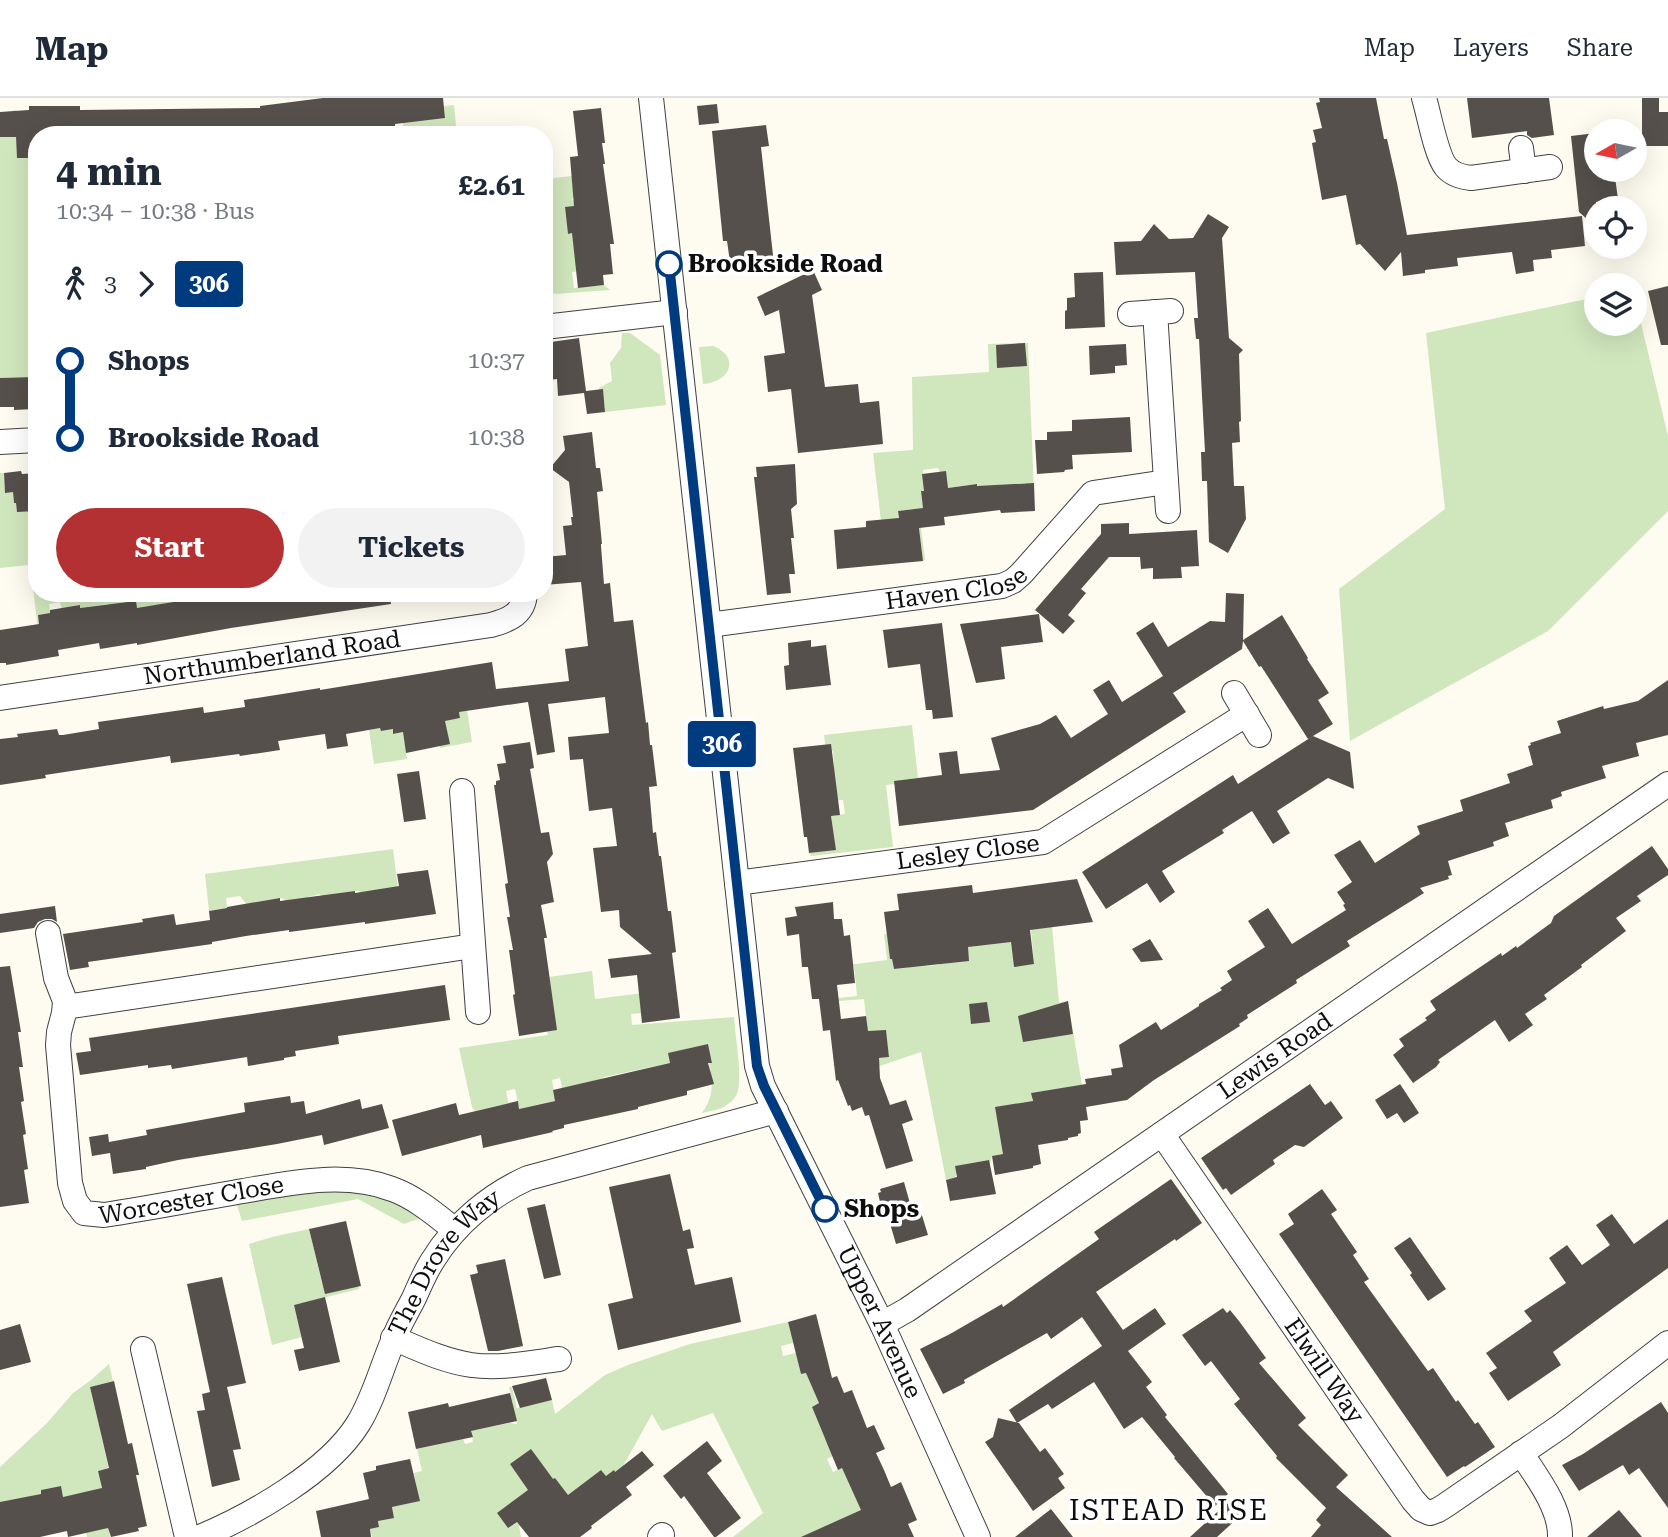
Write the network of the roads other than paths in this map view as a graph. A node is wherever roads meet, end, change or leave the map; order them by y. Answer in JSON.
{"nodes":[{"id":1,"x":651,"y":98,"type":"edge"},
{"id":2,"x":1424,"y":98,"type":"edge"},
{"id":3,"x":1550,"y":167,"type":"dead end"},
{"id":4,"x":675,"y":312,"type":"junction"},
{"id":5,"x":1130,"y":314,"type":"dead end"},
{"id":6,"x":553,"y":326,"type":"edge"},
{"id":7,"x":28,"y":440,"type":"edge"},
{"id":8,"x":0,"y":442,"type":"edge"},
{"id":9,"x":1166,"y":482,"type":"junction"},
{"id":10,"x":1168,"y":510,"type":"dead end"},
{"id":11,"x":524,"y":602,"type":"edge"},
{"id":12,"x":709,"y":625,"type":"junction"},
{"id":13,"x":0,"y":698,"type":"edge"},
{"id":14,"x":1247,"y":714,"type":"dead end"},
{"id":15,"x":1668,"y":784,"type":"edge"},
{"id":16,"x":462,"y":791,"type":"dead end"},
{"id":17,"x":737,"y":883,"type":"junction"},
{"id":18,"x":48,"y":933,"type":"dead end"},
{"id":19,"x":473,"y":946,"type":"junction"},
{"id":20,"x":65,"y":1007,"type":"junction"},
{"id":21,"x":478,"y":1012,"type":"dead end"},
{"id":22,"x":776,"y":1111,"type":"junction"},
{"id":23,"x":1162,"y":1135,"type":"junction"},
{"id":24,"x":455,"y":1230,"type":"junction"},
{"id":25,"x":882,"y":1324,"type":"junction"},
{"id":26,"x":393,"y":1338,"type":"junction"},
{"id":27,"x":1668,"y":1343,"type":"edge"},
{"id":28,"x":143,"y":1349,"type":"dead end"},
{"id":29,"x":559,"y":1359,"type":"dead end"},
{"id":30,"x":1521,"y":1453,"type":"junction"},
{"id":31,"x":187,"y":1537,"type":"edge"},
{"id":32,"x":200,"y":1537,"type":"edge"},
{"id":33,"x":978,"y":1537,"type":"edge"},
{"id":34,"x":1560,"y":1537,"type":"edge"}],
"edges":[{"from":1,"to":4,"type":"street"},
{"from":2,"to":3,"type":"street"},
{"from":4,"to":6,"type":"street"},
{"from":4,"to":12,"type":"street"},
{"from":5,"to":9,"type":"street"},
{"from":7,"to":8,"type":"street"},
{"from":9,"to":10,"type":"street"},
{"from":9,"to":12,"type":"street","name":"Haven Close"},
{"from":11,"to":13,"type":"street","name":"Northumberland Road"},
{"from":12,"to":17,"type":"street"},
{"from":14,"to":17,"type":"street","name":"Lesley Close"},
{"from":15,"to":23,"type":"street","name":"Lewis Road"},
{"from":16,"to":19,"type":"street"},
{"from":17,"to":22,"type":"street"},
{"from":18,"to":20,"type":"street","name":"Worcester Close"},
{"from":19,"to":20,"type":"street"},
{"from":19,"to":21,"type":"street"},
{"from":20,"to":24,"type":"street","name":"Worcester Close"},
{"from":22,"to":24,"type":"street","name":"The Drove Way"},
{"from":22,"to":25,"type":"street","name":"Upper Avenue"},
{"from":23,"to":25,"type":"street","name":"Lewis Road"},
{"from":23,"to":30,"type":"street","name":"Elwill Way"},
{"from":24,"to":26,"type":"street","name":"The Drove Way"},
{"from":25,"to":33,"type":"street","name":"Upper Avenue"},
{"from":26,"to":29,"type":"street"},
{"from":26,"to":32,"type":"street","name":"The Drove Way"},
{"from":27,"to":30,"type":"street"},
{"from":28,"to":31,"type":"street"},
{"from":30,"to":34,"type":"street"}]}
